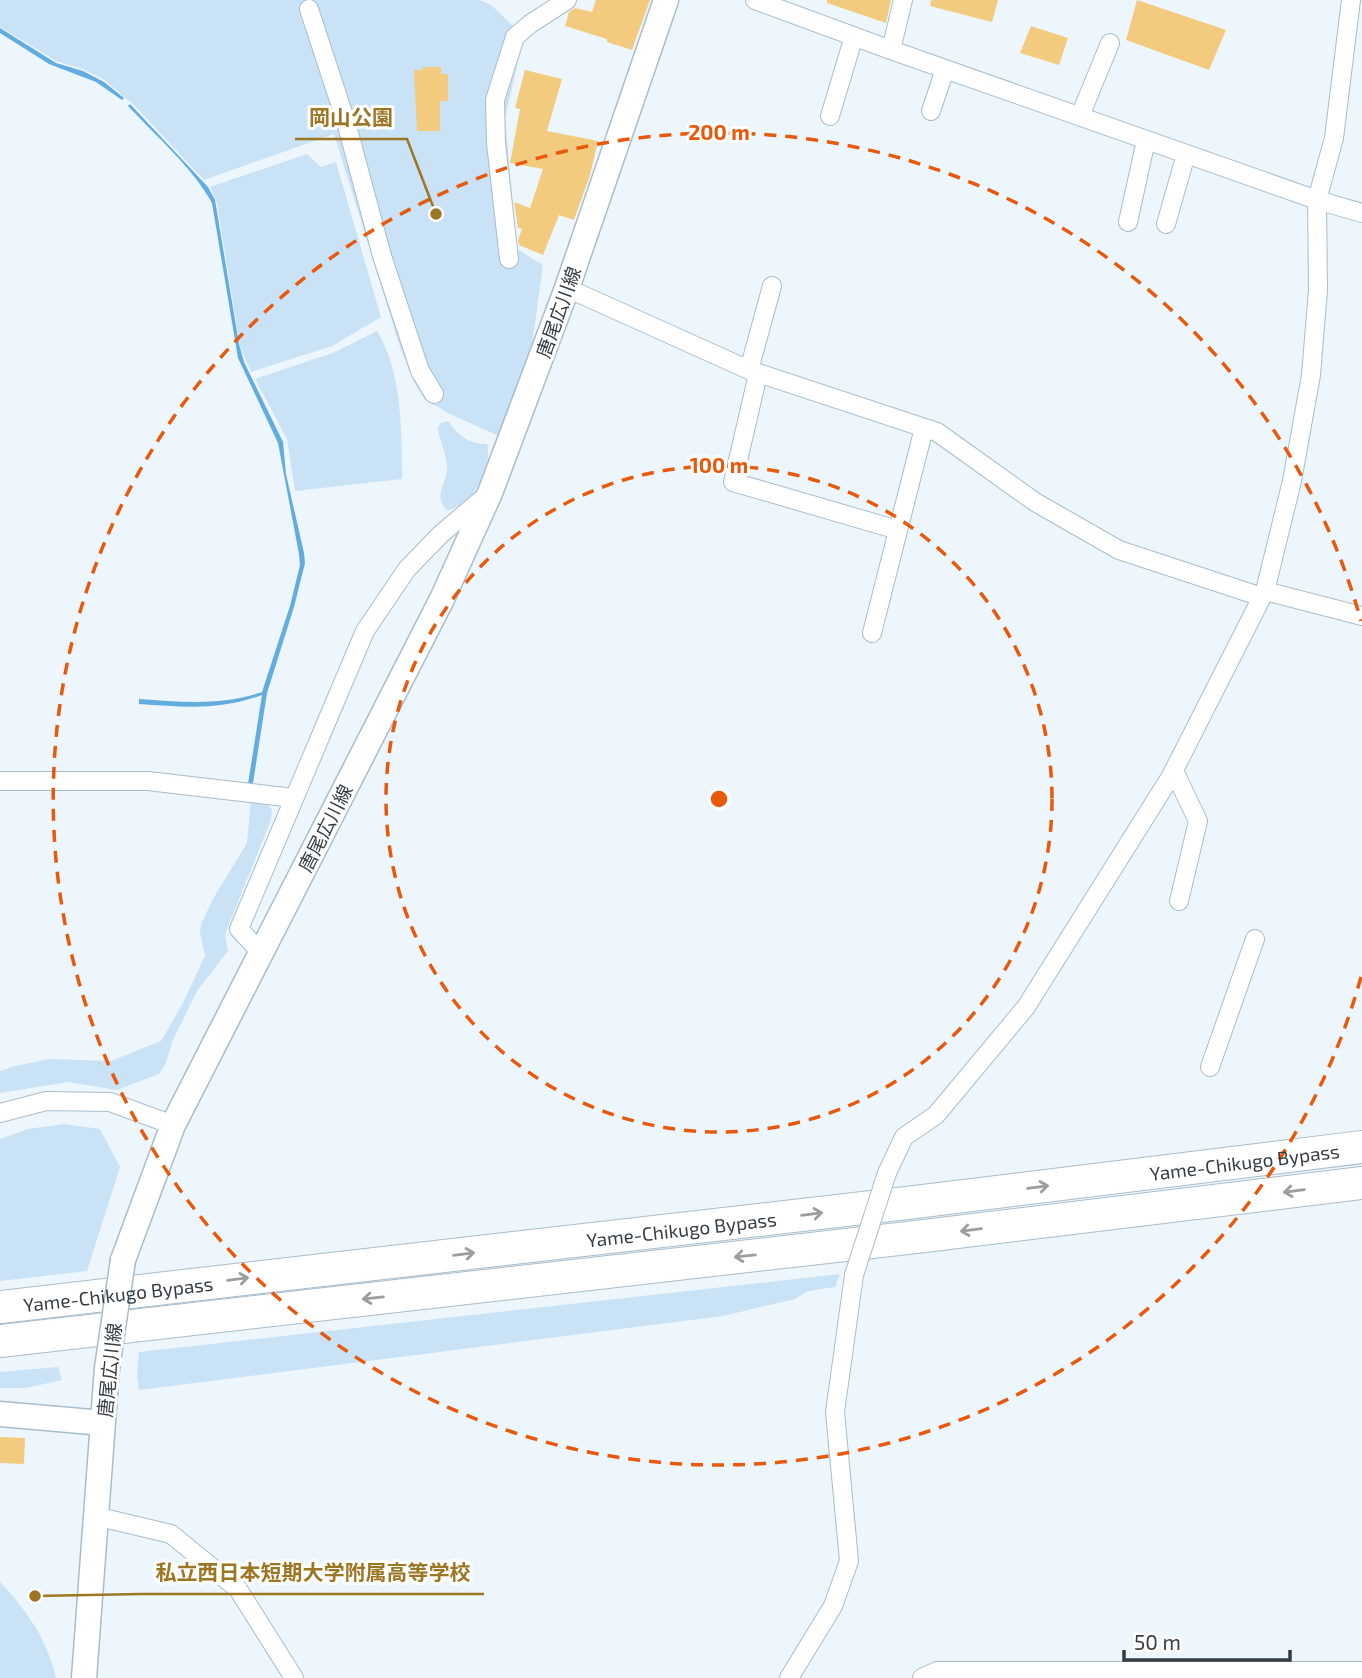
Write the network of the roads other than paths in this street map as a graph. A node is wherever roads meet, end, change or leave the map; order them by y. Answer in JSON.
{"nodes":[{"id":1,"x":567,"y":0,"type":"edge"},
{"id":2,"x":666,"y":0,"type":"edge"},
{"id":3,"x":755,"y":0,"type":"edge"},
{"id":4,"x":903,"y":0,"type":"edge"},
{"id":5,"x":1351,"y":0,"type":"edge"},
{"id":6,"x":309,"y":9,"type":"dead end"},
{"id":7,"x":854,"y":36,"type":"junction"},
{"id":8,"x":1110,"y":43,"type":"dead end"},
{"id":9,"x":891,"y":50,"type":"junction"},
{"id":10,"x":945,"y":69,"type":"junction"},
{"id":11,"x":931,"y":111,"type":"dead end"},
{"id":12,"x":830,"y":116,"type":"dead end"},
{"id":13,"x":1080,"y":116,"type":"junction"},
{"id":14,"x":1146,"y":140,"type":"junction"},
{"id":15,"x":1186,"y":154,"type":"junction"},
{"id":16,"x":1317,"y":200,"type":"junction"},
{"id":17,"x":1362,"y":213,"type":"edge"},
{"id":18,"x":1128,"y":222,"type":"dead end"},
{"id":19,"x":1166,"y":224,"type":"dead end"},
{"id":20,"x":509,"y":259,"type":"dead end"},
{"id":21,"x":772,"y":286,"type":"dead end"},
{"id":22,"x":567,"y":288,"type":"junction"},
{"id":23,"x":753,"y":372,"type":"junction"},
{"id":24,"x":434,"y":394,"type":"dead end"},
{"id":25,"x":924,"y":428,"type":"junction"},
{"id":26,"x":490,"y":493,"type":"junction"},
{"id":27,"x":898,"y":530,"type":"junction"},
{"id":28,"x":1264,"y":594,"type":"junction"},
{"id":29,"x":1362,"y":616,"type":"edge"},
{"id":30,"x":872,"y":633,"type":"dead end"},
{"id":31,"x":1174,"y":771,"type":"junction"},
{"id":32,"x":0,"y":780,"type":"edge"},
{"id":33,"x":294,"y":798,"type":"junction"},
{"id":34,"x":1179,"y":901,"type":"dead end"},
{"id":35,"x":1255,"y":939,"type":"dead end"},
{"id":36,"x":261,"y":953,"type":"junction"},
{"id":37,"x":1210,"y":1067,"type":"dead end"},
{"id":38,"x":0,"y":1113,"type":"edge"},
{"id":39,"x":173,"y":1125,"type":"junction"},
{"id":40,"x":1362,"y":1147,"type":"edge"},
{"id":41,"x":1362,"y":1182,"type":"edge"},
{"id":42,"x":0,"y":1307,"type":"edge"},
{"id":43,"x":0,"y":1341,"type":"edge"},
{"id":44,"x":0,"y":1414,"type":"edge"},
{"id":45,"x":103,"y":1423,"type":"junction"},
{"id":46,"x":95,"y":1516,"type":"junction"},
{"id":47,"x":1362,"y":1671,"type":"edge"},
{"id":48,"x":1093,"y":1675,"type":"edge"},
{"id":49,"x":84,"y":1678,"type":"edge"},
{"id":50,"x":294,"y":1678,"type":"edge"},
{"id":51,"x":789,"y":1678,"type":"edge"},
{"id":52,"x":922,"y":1678,"type":"edge"}],
"edges":[{"from":1,"to":20,"type":"street"},
{"from":2,"to":22,"type":"main road","name":"唐尾広川線"},
{"from":3,"to":7,"type":"street"},
{"from":4,"to":9,"type":"street"},
{"from":5,"to":16,"type":"street"},
{"from":6,"to":24,"type":"street"},
{"from":7,"to":9,"type":"street"},
{"from":7,"to":12,"type":"street"},
{"from":8,"to":13,"type":"street"},
{"from":9,"to":10,"type":"street"},
{"from":10,"to":11,"type":"street"},
{"from":10,"to":13,"type":"street"},
{"from":13,"to":14,"type":"street"},
{"from":14,"to":15,"type":"street"},
{"from":14,"to":18,"type":"street"},
{"from":15,"to":16,"type":"street"},
{"from":15,"to":19,"type":"street"},
{"from":16,"to":17,"type":"street"},
{"from":16,"to":28,"type":"street"},
{"from":21,"to":23,"type":"street"},
{"from":22,"to":23,"type":"street"},
{"from":22,"to":26,"type":"main road","name":"唐尾広川線"},
{"from":23,"to":25,"type":"street"},
{"from":23,"to":27,"type":"street"},
{"from":25,"to":27,"type":"street"},
{"from":25,"to":28,"type":"street"},
{"from":26,"to":33,"type":"street"},
{"from":26,"to":36,"type":"main road","name":"唐尾広川線"},
{"from":27,"to":30,"type":"street"},
{"from":28,"to":29,"type":"street"},
{"from":28,"to":31,"type":"street"},
{"from":31,"to":34,"type":"street"},
{"from":31,"to":51,"type":"street","bridge":true},
{"from":32,"to":33,"type":"street"},
{"from":33,"to":36,"type":"street"},
{"from":35,"to":37,"type":"street"},
{"from":36,"to":39,"type":"main road","name":"唐尾広川線"},
{"from":38,"to":39,"type":"street"},
{"from":39,"to":45,"type":"main road","name":"唐尾広川線","bridge":true},
{"from":42,"to":40,"type":"highway","name":"Yame-Chikugo Bypass","one_way":true},
{"from":41,"to":43,"type":"highway","name":"Yame-Chikugo Bypass","one_way":true},
{"from":44,"to":45,"type":"main road"},
{"from":45,"to":46,"type":"main road","name":"唐尾広川線"},
{"from":46,"to":49,"type":"main road","name":"唐尾広川線"},
{"from":46,"to":50,"type":"street"},
{"from":47,"to":48,"type":"street"},
{"from":48,"to":52,"type":"street"}]}
